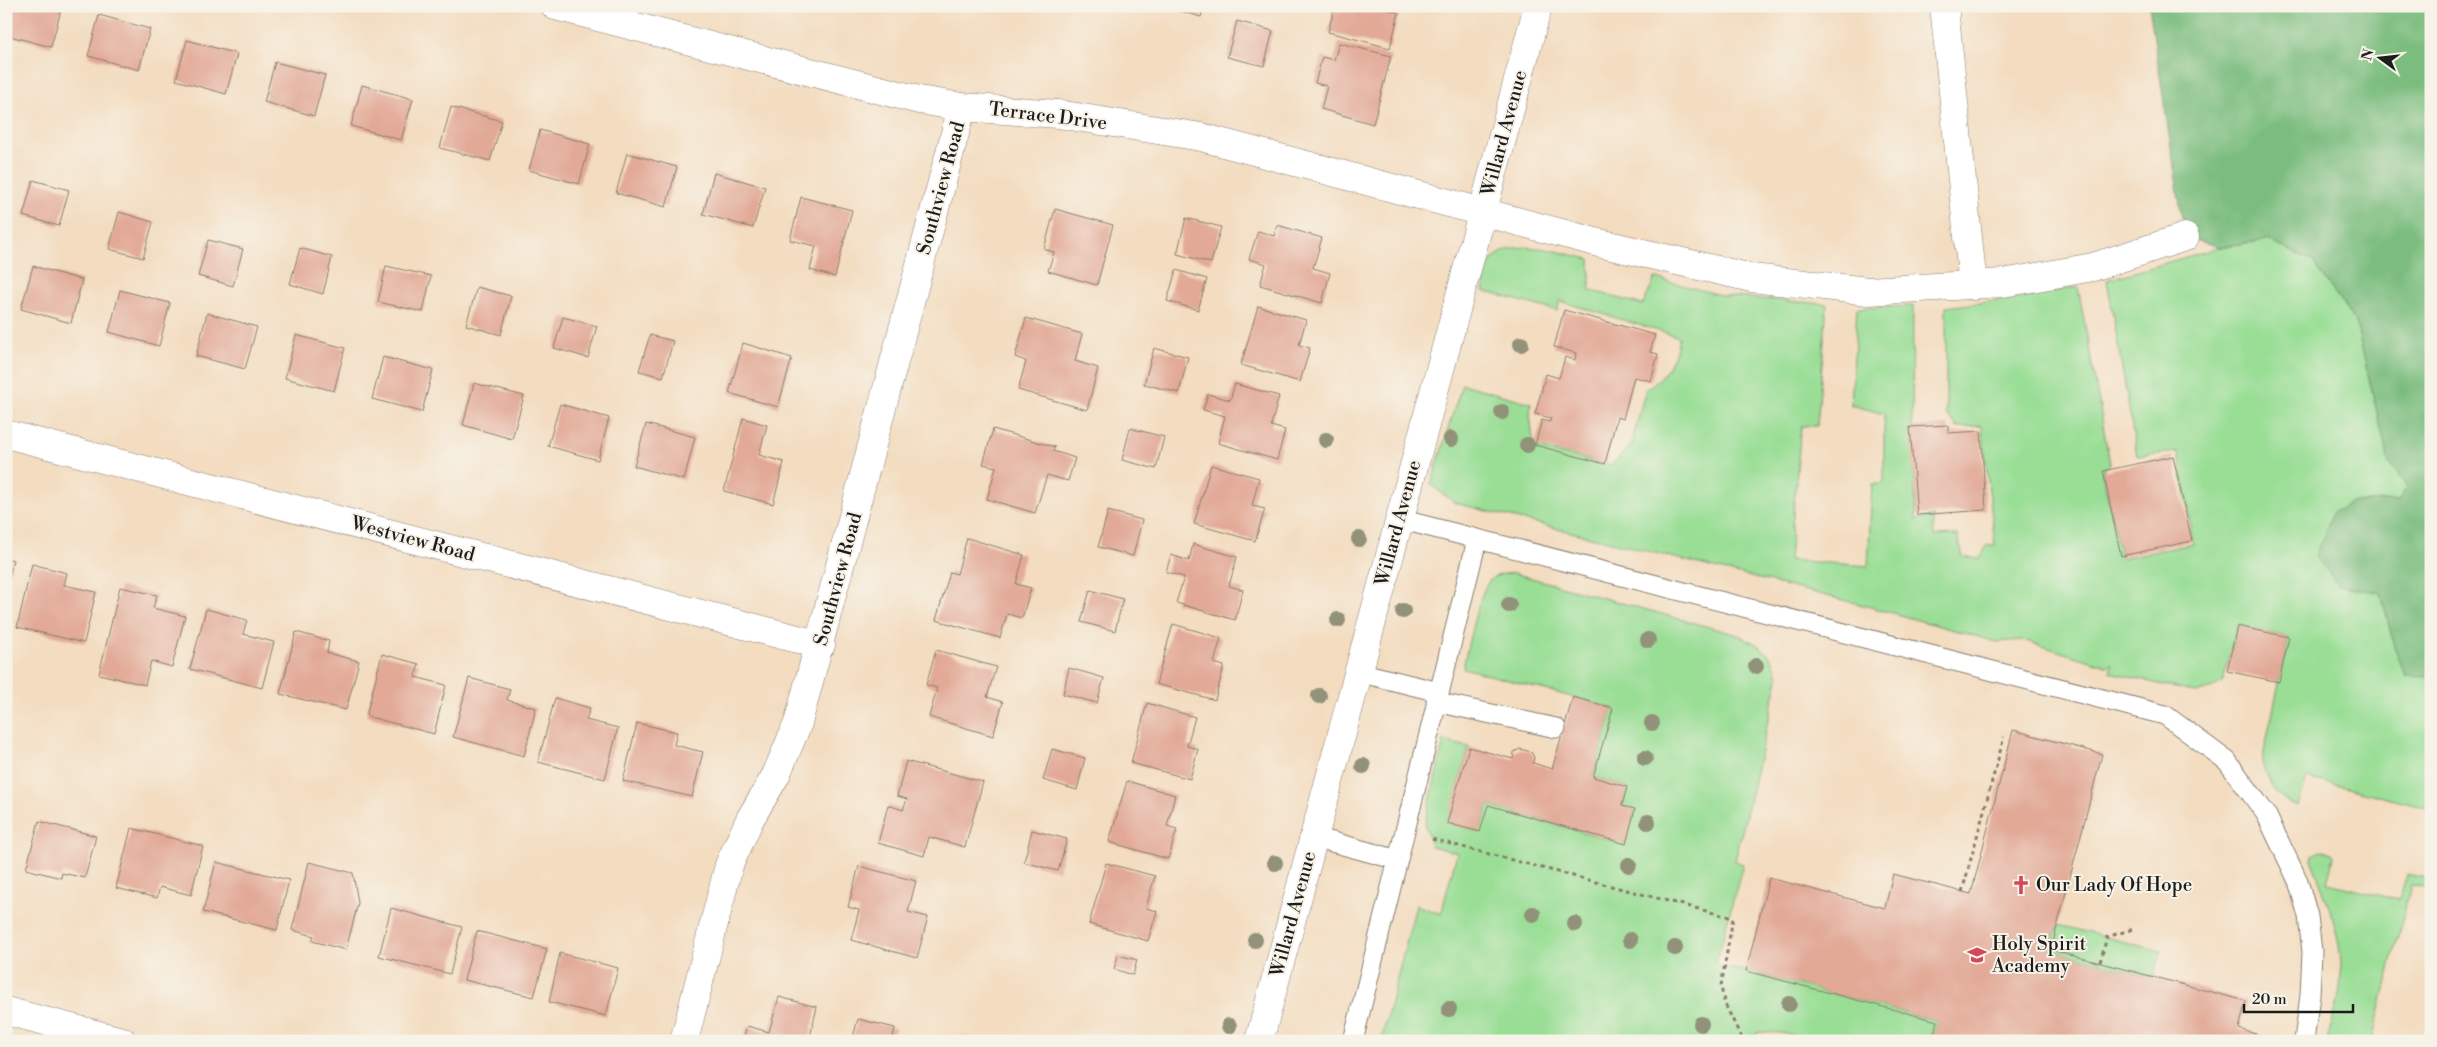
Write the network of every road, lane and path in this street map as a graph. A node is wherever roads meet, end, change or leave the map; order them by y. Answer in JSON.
{"nodes":[{"id":1,"x":555,"y":6,"type":"edge"},
{"id":2,"x":1538,"y":6,"type":"edge"},
{"id":3,"x":1944,"y":6,"type":"edge"},
{"id":4,"x":962,"y":106,"type":"junction"},
{"id":5,"x":1483,"y":213,"type":"junction"},
{"id":6,"x":2185,"y":237,"type":"dead end"},
{"id":7,"x":1974,"y":286,"type":"junction"},
{"id":8,"x":6,"y":434,"type":"edge"},
{"id":9,"x":1399,"y":519,"type":"junction"},
{"id":10,"x":1477,"y":540,"type":"junction"},
{"id":11,"x":820,"y":645,"type":"junction"},
{"id":12,"x":1358,"y":672,"type":"junction"},
{"id":13,"x":1438,"y":697,"type":"junction"},
{"id":14,"x":1556,"y":728,"type":"dead end"},
{"id":15,"x":2004,"y":737,"type":"dead end"},
{"id":16,"x":1405,"y":831,"type":"junction"},
{"id":17,"x":1314,"y":837,"type":"junction"},
{"id":18,"x":1398,"y":860,"type":"junction"},
{"id":19,"x":1962,"y":892,"type":"dead end"},
{"id":20,"x":2133,"y":929,"type":"dead end"},
{"id":21,"x":2100,"y":962,"type":"dead end"},
{"id":22,"x":6,"y":1011,"type":"edge"},
{"id":23,"x":122,"y":1041,"type":"edge"},
{"id":24,"x":684,"y":1041,"type":"edge"},
{"id":25,"x":1259,"y":1041,"type":"edge"},
{"id":26,"x":1353,"y":1041,"type":"edge"},
{"id":27,"x":1743,"y":1041,"type":"edge"},
{"id":28,"x":2304,"y":1041,"type":"edge"}],
"edges":[{"from":1,"to":4,"type":"street","name":"Terrace Drive"},
{"from":2,"to":5,"type":"street","name":"Willard Avenue"},
{"from":3,"to":7,"type":"street"},
{"from":4,"to":5,"type":"street","name":"Terrace Drive"},
{"from":4,"to":11,"type":"street","name":"Southview Road"},
{"from":5,"to":7,"type":"street","name":"Terrace Drive"},
{"from":5,"to":9,"type":"street","name":"Willard Avenue"},
{"from":6,"to":7,"type":"street","name":"Terrace Drive"},
{"from":8,"to":11,"type":"street","name":"Westview Road"},
{"from":9,"to":10,"type":"lane"},
{"from":9,"to":12,"type":"street","name":"Willard Avenue"},
{"from":10,"to":13,"type":"lane"},
{"from":10,"to":28,"type":"lane"},
{"from":11,"to":24,"type":"street","name":"Southview Road"},
{"from":12,"to":13,"type":"lane"},
{"from":12,"to":17,"type":"street","name":"Willard Avenue"},
{"from":13,"to":14,"type":"lane"},
{"from":13,"to":16,"type":"lane"},
{"from":15,"to":19,"type":"path"},
{"from":16,"to":18,"type":"lane"},
{"from":16,"to":27,"type":"path"},
{"from":17,"to":18,"type":"lane"},
{"from":17,"to":25,"type":"street","name":"Willard Avenue"},
{"from":18,"to":26,"type":"lane"},
{"from":20,"to":21,"type":"path"},
{"from":22,"to":23,"type":"street"}]}
